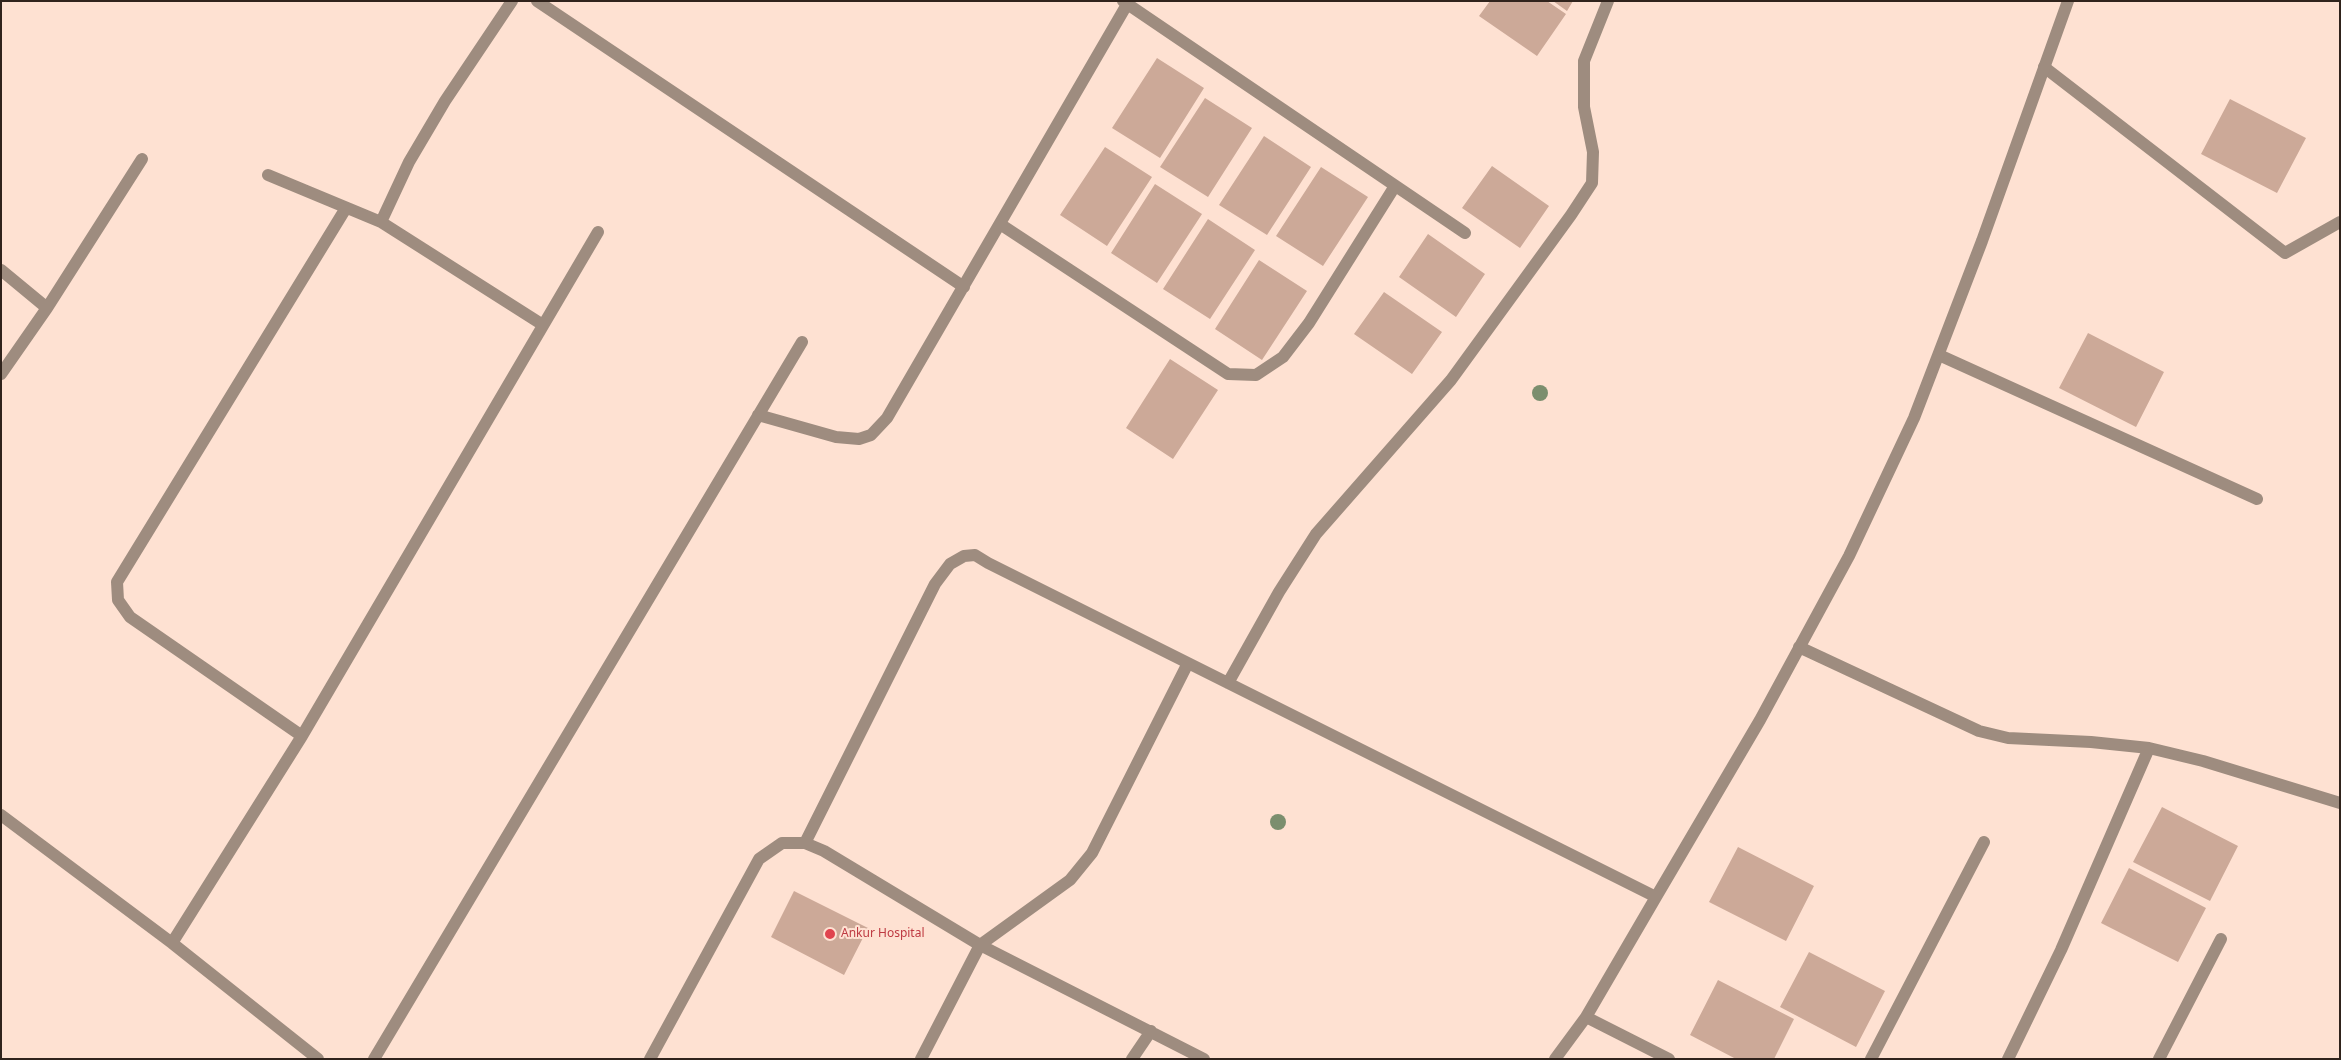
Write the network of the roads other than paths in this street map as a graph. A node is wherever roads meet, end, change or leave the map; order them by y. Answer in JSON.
{"nodes":[{"id":1,"x":512,"y":1,"type":"edge"},
{"id":2,"x":538,"y":1,"type":"edge"},
{"id":3,"x":1608,"y":1,"type":"edge"},
{"id":4,"x":2068,"y":1,"type":"edge"},
{"id":5,"x":1126,"y":2,"type":"edge"},
{"id":6,"x":2044,"y":67,"type":"junction"},
{"id":7,"x":142,"y":159,"type":"dead end"},
{"id":8,"x":268,"y":175,"type":"dead end"},
{"id":9,"x":1395,"y":186,"type":"junction"},
{"id":10,"x":346,"y":208,"type":"junction"},
{"id":11,"x":381,"y":222,"type":"junction"},
{"id":12,"x":2340,"y":222,"type":"edge"},
{"id":13,"x":1000,"y":224,"type":"junction"},
{"id":14,"x":598,"y":232,"type":"dead end"},
{"id":15,"x":1465,"y":233,"type":"dead end"},
{"id":16,"x":1,"y":270,"type":"edge"},
{"id":17,"x":964,"y":287,"type":"junction"},
{"id":18,"x":47,"y":308,"type":"junction"},
{"id":19,"x":543,"y":324,"type":"junction"},
{"id":20,"x":802,"y":342,"type":"dead end"},
{"id":21,"x":1939,"y":355,"type":"junction"},
{"id":22,"x":1,"y":374,"type":"edge"},
{"id":23,"x":758,"y":415,"type":"junction"},
{"id":24,"x":2257,"y":499,"type":"dead end"},
{"id":25,"x":1800,"y":647,"type":"junction"},
{"id":26,"x":1188,"y":664,"type":"junction"},
{"id":27,"x":1228,"y":683,"type":"junction"},
{"id":28,"x":302,"y":736,"type":"junction"},
{"id":29,"x":2149,"y":748,"type":"junction"},
{"id":30,"x":2340,"y":803,"type":"edge"},
{"id":31,"x":1,"y":815,"type":"edge"},
{"id":32,"x":1984,"y":842,"type":"dead end"},
{"id":33,"x":805,"y":843,"type":"junction"},
{"id":34,"x":1656,"y":897,"type":"junction"},
{"id":35,"x":2221,"y":939,"type":"dead end"},
{"id":36,"x":172,"y":943,"type":"junction"},
{"id":37,"x":980,"y":946,"type":"junction"},
{"id":38,"x":1586,"y":1018,"type":"junction"},
{"id":39,"x":1151,"y":1031,"type":"junction"},
{"id":40,"x":318,"y":1059,"type":"edge"},
{"id":41,"x":374,"y":1059,"type":"edge"},
{"id":42,"x":650,"y":1059,"type":"edge"},
{"id":43,"x":921,"y":1059,"type":"edge"},
{"id":44,"x":1132,"y":1059,"type":"edge"},
{"id":45,"x":1204,"y":1059,"type":"edge"},
{"id":46,"x":1554,"y":1059,"type":"edge"},
{"id":47,"x":1669,"y":1059,"type":"edge"},
{"id":48,"x":1871,"y":1059,"type":"edge"},
{"id":49,"x":2008,"y":1059,"type":"edge"},
{"id":50,"x":2158,"y":1059,"type":"edge"}],
"edges":[{"from":1,"to":11,"type":"street"},
{"from":2,"to":17,"type":"street"},
{"from":3,"to":27,"type":"street"},
{"from":4,"to":6,"type":"street"},
{"from":5,"to":9,"type":"street"},
{"from":5,"to":13,"type":"street"},
{"from":6,"to":12,"type":"street"},
{"from":6,"to":21,"type":"street"},
{"from":7,"to":18,"type":"street"},
{"from":8,"to":10,"type":"street"},
{"from":9,"to":13,"type":"street"},
{"from":9,"to":15,"type":"street"},
{"from":10,"to":11,"type":"street"},
{"from":10,"to":28,"type":"street"},
{"from":11,"to":19,"type":"street"},
{"from":13,"to":17,"type":"street"},
{"from":14,"to":19,"type":"street"},
{"from":16,"to":18,"type":"street"},
{"from":17,"to":23,"type":"street"},
{"from":18,"to":22,"type":"street"},
{"from":19,"to":28,"type":"street"},
{"from":20,"to":23,"type":"street"},
{"from":21,"to":24,"type":"street"},
{"from":21,"to":25,"type":"street"},
{"from":23,"to":41,"type":"street"},
{"from":25,"to":29,"type":"street"},
{"from":25,"to":34,"type":"street"},
{"from":26,"to":27,"type":"street"},
{"from":26,"to":33,"type":"street"},
{"from":26,"to":37,"type":"street"},
{"from":27,"to":34,"type":"street"},
{"from":28,"to":36,"type":"street"},
{"from":29,"to":30,"type":"street"},
{"from":29,"to":49,"type":"street"},
{"from":31,"to":36,"type":"street"},
{"from":32,"to":48,"type":"street"},
{"from":33,"to":37,"type":"street"},
{"from":33,"to":42,"type":"street"},
{"from":34,"to":38,"type":"street"},
{"from":35,"to":50,"type":"street"},
{"from":36,"to":40,"type":"street"},
{"from":37,"to":39,"type":"street"},
{"from":37,"to":43,"type":"street"},
{"from":38,"to":46,"type":"street"},
{"from":38,"to":47,"type":"street"},
{"from":39,"to":44,"type":"street"},
{"from":39,"to":45,"type":"street"}]}
